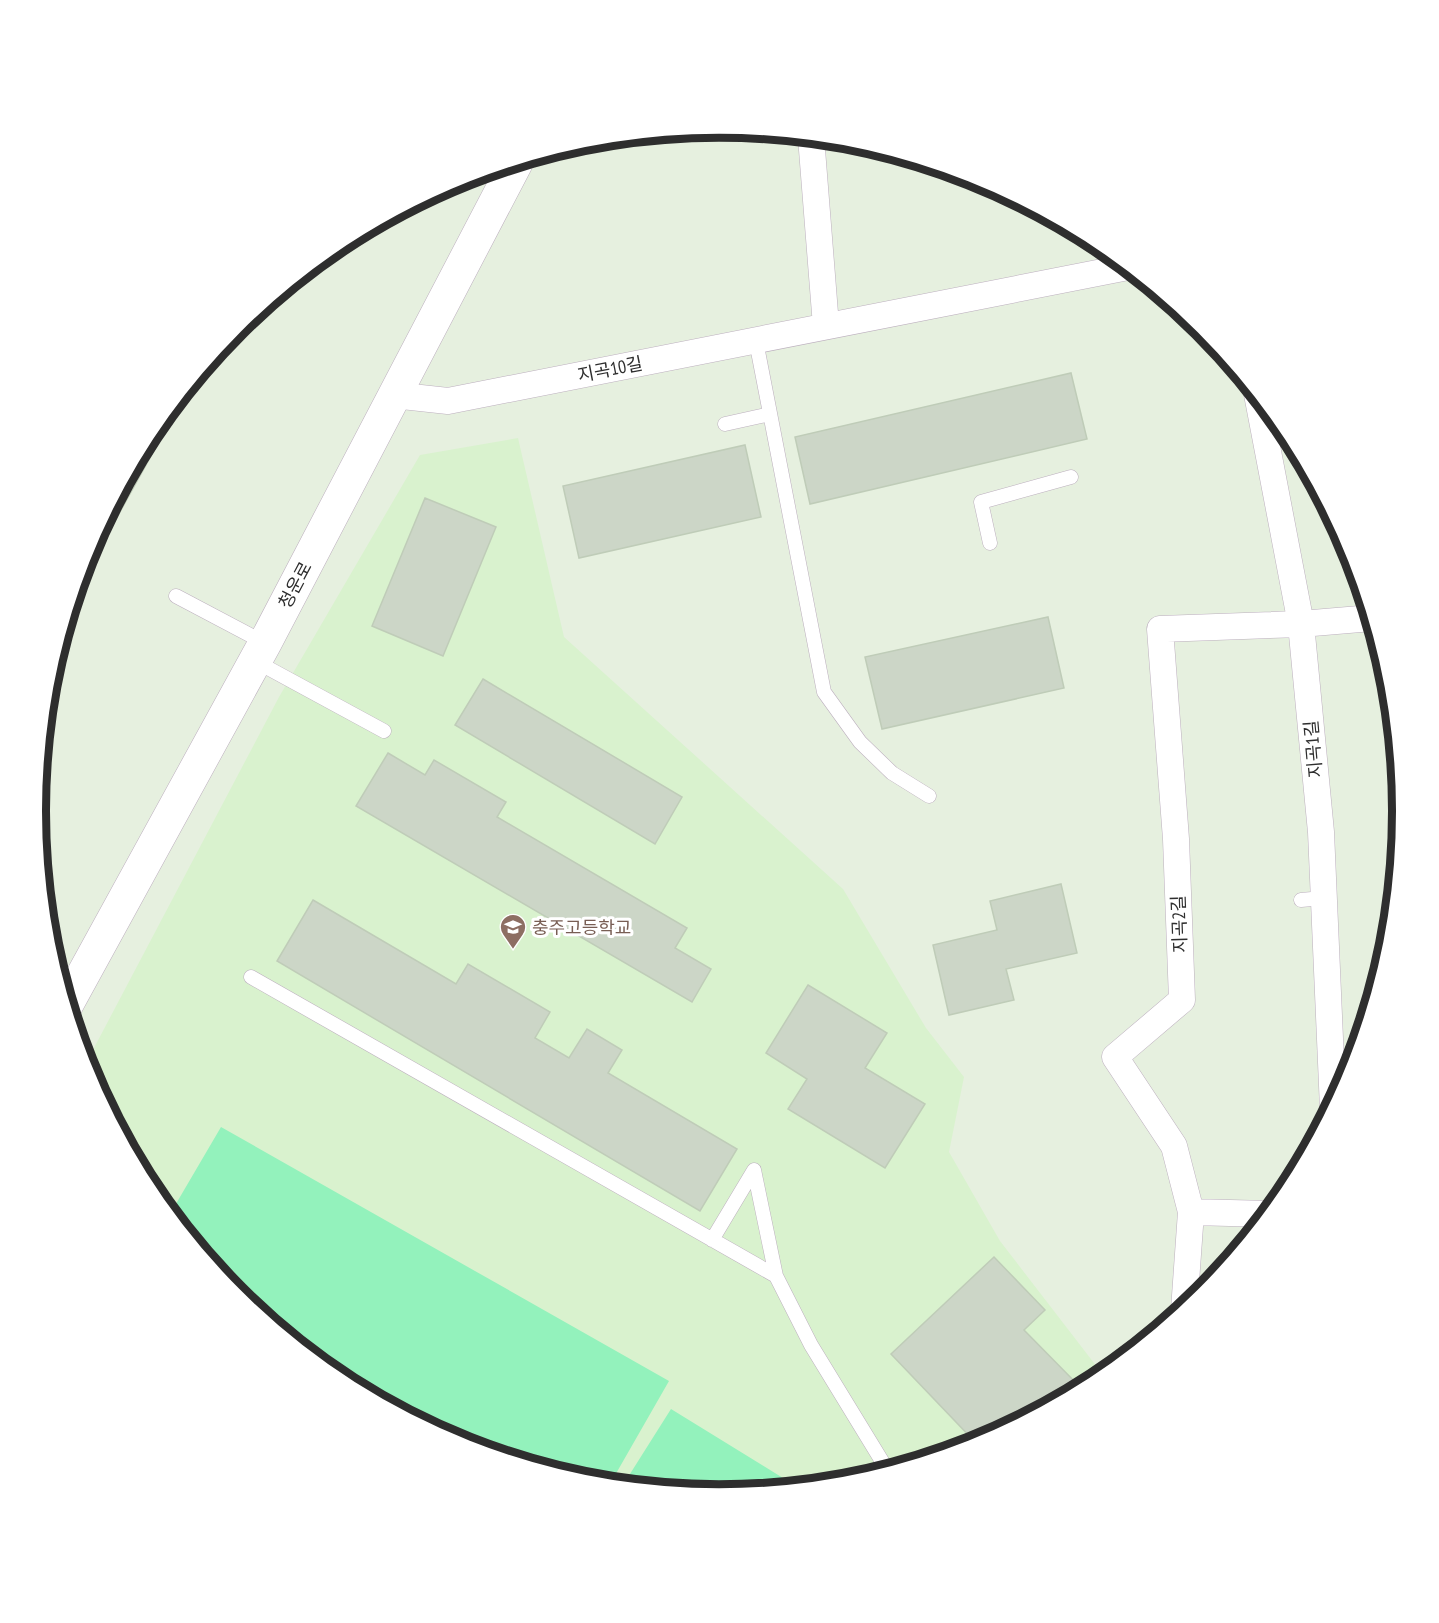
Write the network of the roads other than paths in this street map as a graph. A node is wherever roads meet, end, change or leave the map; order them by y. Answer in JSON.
{"nodes":[{"id":1,"x":812,"y":145,"type":"edge"},
{"id":2,"x":511,"y":172,"type":"edge"},
{"id":3,"x":1116,"y":268,"type":"edge"},
{"id":4,"x":826,"y":326,"type":"junction"},
{"id":5,"x":756,"y":340,"type":"junction"},
{"id":6,"x":393,"y":395,"type":"junction"},
{"id":7,"x":1261,"y":412,"type":"edge"},
{"id":8,"x":770,"y":414,"type":"junction"},
{"id":9,"x":725,"y":424,"type":"dead end"},
{"id":10,"x":1071,"y":477,"type":"dead end"},
{"id":11,"x":990,"y":543,"type":"dead end"},
{"id":12,"x":176,"y":596,"type":"dead end"},
{"id":13,"x":1364,"y":619,"type":"edge"},
{"id":14,"x":1301,"y":624,"type":"junction"},
{"id":15,"x":260,"y":652,"type":"junction"},
{"id":16,"x":384,"y":731,"type":"dead end"},
{"id":17,"x":929,"y":796,"type":"dead end"},
{"id":18,"x":251,"y":977,"type":"dead end"},
{"id":19,"x":72,"y":995,"type":"edge"},
{"id":20,"x":1339,"y":1073,"type":"edge"},
{"id":21,"x":1191,"y":1212,"type":"junction"},
{"id":22,"x":1258,"y":1214,"type":"edge"},
{"id":23,"x":712,"y":1240,"type":"junction"},
{"id":24,"x":776,"y":1276,"type":"junction"},
{"id":25,"x":1185,"y":1296,"type":"edge"},
{"id":26,"x":884,"y":1464,"type":"edge"}],
"edges":[{"from":1,"to":4,"type":"street"},
{"from":2,"to":6,"type":"street","name":"청운로"},
{"from":3,"to":4,"type":"street","name":"지곡10길"},
{"from":4,"to":5,"type":"street","name":"지곡10길"},
{"from":5,"to":6,"type":"street","name":"지곡10길"},
{"from":5,"to":8,"type":"lane"},
{"from":6,"to":15,"type":"street","name":"청운로"},
{"from":7,"to":14,"type":"street","name":"지곡1길"},
{"from":8,"to":9,"type":"lane"},
{"from":8,"to":17,"type":"lane"},
{"from":10,"to":11,"type":"lane"},
{"from":12,"to":15,"type":"lane"},
{"from":13,"to":14,"type":"street"},
{"from":14,"to":20,"type":"street","name":"지곡1길"},
{"from":14,"to":21,"type":"street","name":"지곡2길"},
{"from":15,"to":16,"type":"lane"},
{"from":15,"to":19,"type":"street","name":"청운로"},
{"from":18,"to":23,"type":"lane"},
{"from":21,"to":22,"type":"street"},
{"from":21,"to":25,"type":"street","name":"지곡2길"},
{"from":23,"to":24,"type":"lane"},
{"from":23,"to":24,"type":"lane"},
{"from":24,"to":26,"type":"lane"}]}
